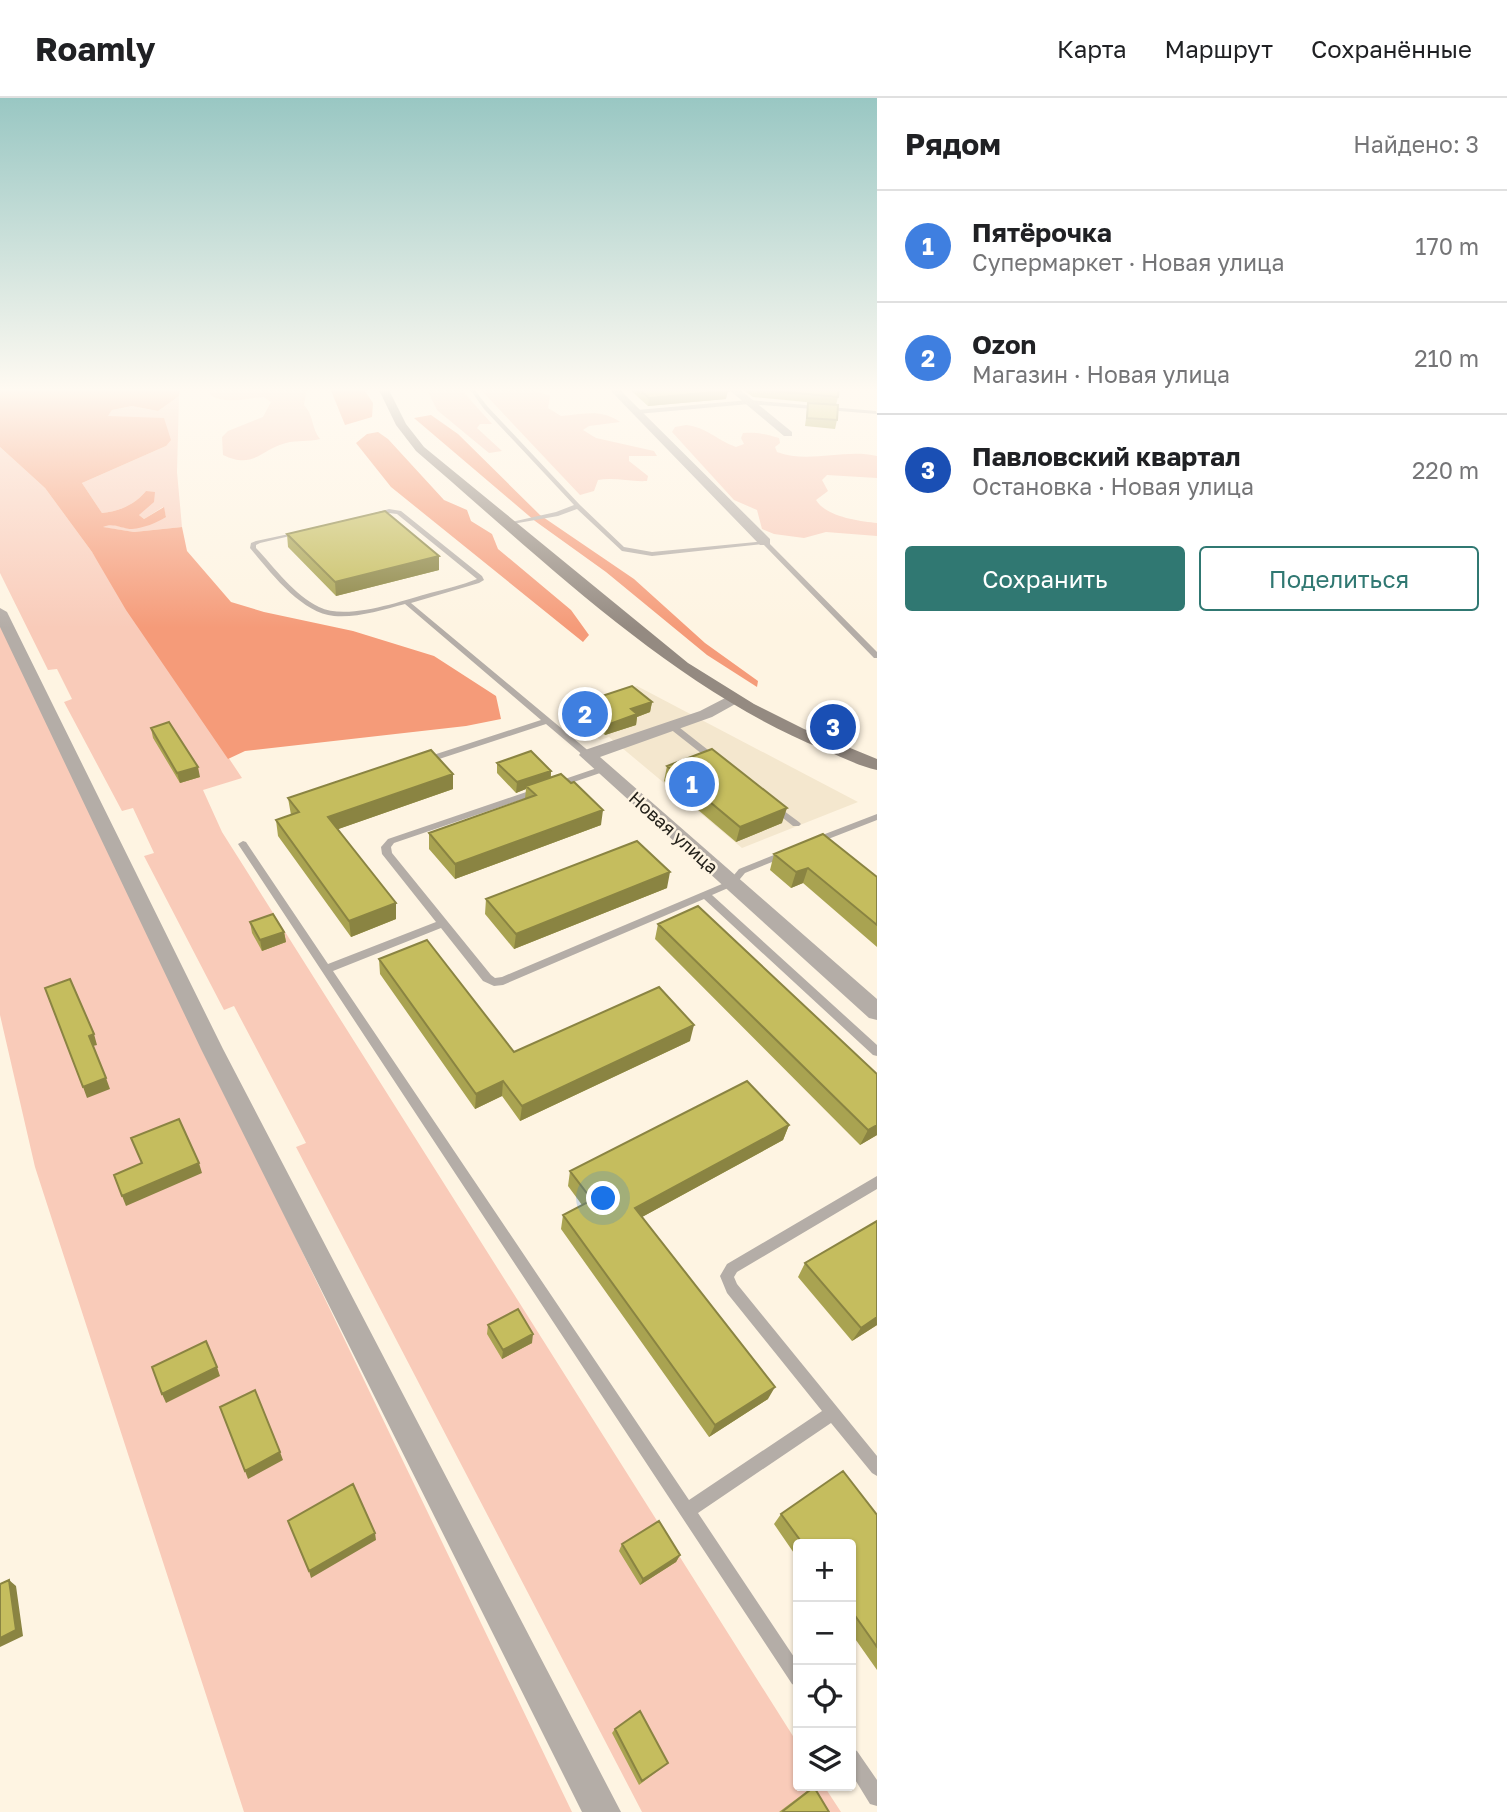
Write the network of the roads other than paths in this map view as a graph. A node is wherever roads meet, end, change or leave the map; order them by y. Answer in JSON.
{"nodes":[{"id":1,"x":445,"y":468,"type":"edge"},
{"id":2,"x":542,"y":468,"type":"edge"},
{"id":3,"x":692,"y":468,"type":"edge"},
{"id":4,"x":578,"y":506,"type":"junction"},
{"id":5,"x":363,"y":517,"type":"edge"},
{"id":6,"x":509,"y":524,"type":"junction"},
{"id":7,"x":311,"y":530,"type":"edge"},
{"id":8,"x":765,"y":542,"type":"junction"},
{"id":9,"x":406,"y":602,"type":"junction"},
{"id":10,"x":0,"y":612,"type":"edge"},
{"id":11,"x":877,"y":656,"type":"edge"},
{"id":12,"x":733,"y":699,"type":"junction"},
{"id":13,"x":545,"y":721,"type":"junction"},
{"id":14,"x":672,"y":726,"type":"junction"},
{"id":15,"x":588,"y":755,"type":"junction"},
{"id":16,"x":428,"y":760,"type":"edge"},
{"id":17,"x":877,"y":765,"type":"edge"},
{"id":18,"x":724,"y":767,"type":"edge"},
{"id":19,"x":603,"y":769,"type":"junction"},
{"id":20,"x":765,"y":799,"type":"edge"},
{"id":21,"x":877,"y":817,"type":"edge"},
{"id":22,"x":796,"y":824,"type":"dead end"},
{"id":23,"x":824,"y":837,"type":"junction"},
{"id":24,"x":243,"y":844,"type":"dead end"},
{"id":25,"x":835,"y":846,"type":"edge"},
{"id":26,"x":801,"y":847,"type":"edge"},
{"id":27,"x":789,"y":852,"type":"edge"},
{"id":28,"x":732,"y":883,"type":"junction"},
{"id":29,"x":705,"y":894,"type":"junction"},
{"id":30,"x":443,"y":923,"type":"junction"},
{"id":31,"x":326,"y":969,"type":"junction"},
{"id":32,"x":877,"y":1012,"type":"edge"},
{"id":33,"x":877,"y":1052,"type":"edge"},
{"id":34,"x":877,"y":1182,"type":"edge"},
{"id":35,"x":833,"y":1413,"type":"junction"},
{"id":36,"x":877,"y":1468,"type":"edge"},
{"id":37,"x":687,"y":1511,"type":"junction"},
{"id":38,"x":793,"y":1670,"type":"edge"},
{"id":39,"x":856,"y":1765,"type":"edge"},
{"id":40,"x":877,"y":1797,"type":"edge"},
{"id":41,"x":602,"y":1812,"type":"edge"}],
"edges":[{"from":1,"to":6,"type":"main road"},
{"from":2,"to":4,"type":"lane"},
{"from":3,"to":8,"type":"street"},
{"from":4,"to":6,"type":"lane"},
{"from":4,"to":8,"type":"lane"},
{"from":5,"to":9,"type":"lane"},
{"from":6,"to":12,"type":"main road"},
{"from":7,"to":9,"type":"lane"},
{"from":8,"to":11,"type":"lane"},
{"from":9,"to":13,"type":"lane"},
{"from":10,"to":41,"type":"street"},
{"from":12,"to":14,"type":"street"},
{"from":12,"to":17,"type":"main road"},
{"from":13,"to":15,"type":"lane"},
{"from":13,"to":16,"type":"lane"},
{"from":14,"to":15,"type":"street"},
{"from":14,"to":18,"type":"lane"},
{"from":15,"to":19,"type":"street","name":"Новая улица"},
{"from":19,"to":28,"type":"street","name":"Новая улица"},
{"from":19,"to":30,"type":"lane"},
{"from":20,"to":22,"type":"lane"},
{"from":21,"to":23,"type":"lane"},
{"from":23,"to":25,"type":"lane"},
{"from":23,"to":26,"type":"lane"},
{"from":24,"to":31,"type":"lane"},
{"from":27,"to":28,"type":"lane"},
{"from":28,"to":29,"type":"lane"},
{"from":28,"to":32,"type":"street","name":"Новая улица"},
{"from":29,"to":30,"type":"lane"},
{"from":29,"to":33,"type":"lane"},
{"from":30,"to":31,"type":"lane"},
{"from":31,"to":37,"type":"lane"},
{"from":34,"to":35,"type":"lane"},
{"from":35,"to":36,"type":"lane"},
{"from":35,"to":37,"type":"lane"},
{"from":37,"to":38,"type":"lane"},
{"from":39,"to":40,"type":"lane"}]}
